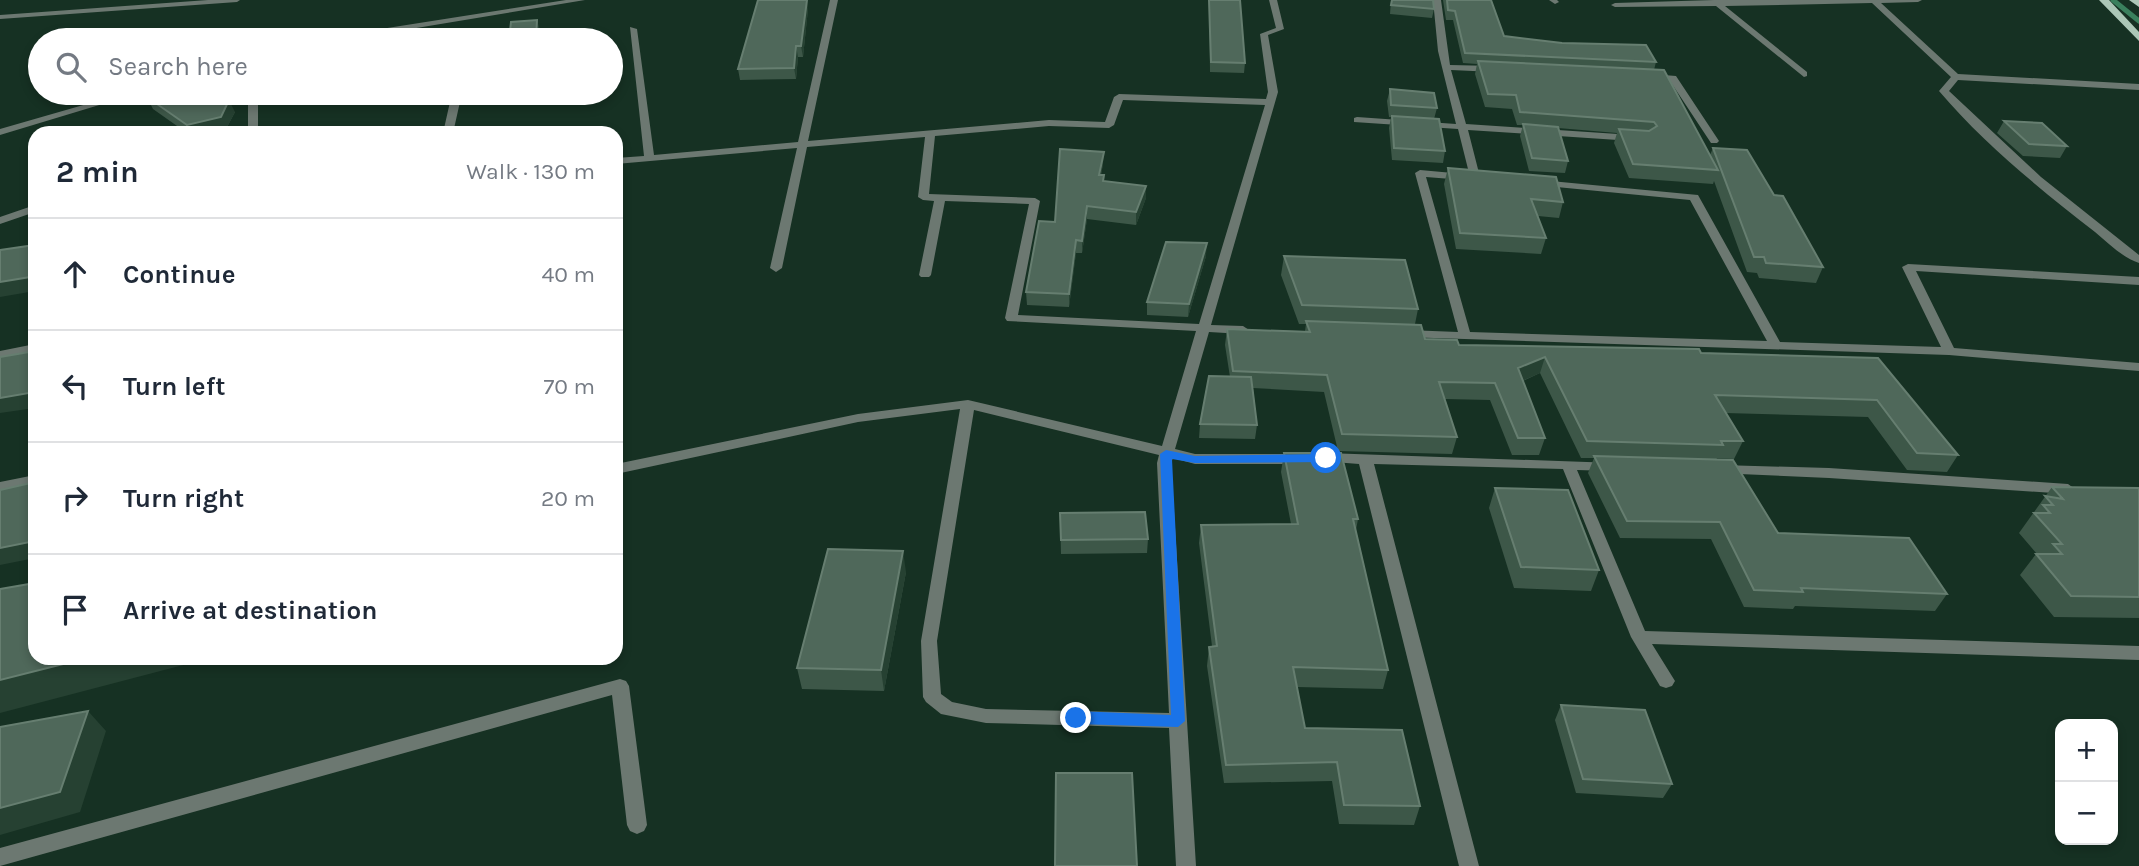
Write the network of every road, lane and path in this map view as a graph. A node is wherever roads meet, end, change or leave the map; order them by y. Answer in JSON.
{"nodes":[{"id":1,"x":237,"y":0,"type":"edge"},
{"id":2,"x":581,"y":0,"type":"edge"},
{"id":3,"x":834,"y":0,"type":"edge"},
{"id":4,"x":1273,"y":0,"type":"edge"},
{"id":5,"x":1437,"y":0,"type":"edge"},
{"id":6,"x":1918,"y":0,"type":"edge"},
{"id":7,"x":2104,"y":0,"type":"edge"},
{"id":8,"x":2134,"y":0,"type":"edge"},
{"id":9,"x":1715,"y":1,"type":"edge"},
{"id":10,"x":1874,"y":1,"type":"edge"},
{"id":11,"x":2139,"y":4,"type":"edge"},
{"id":12,"x":1615,"y":5,"type":"dead end"},
{"id":13,"x":0,"y":17,"type":"edge"},
{"id":14,"x":405,"y":28,"type":"edge"},
{"id":15,"x":633,"y":29,"type":"dead end"},
{"id":16,"x":2139,"y":38,"type":"edge"},
{"id":17,"x":1446,"y":67,"type":"junction"},
{"id":18,"x":1513,"y":70,"type":"edge"},
{"id":19,"x":1804,"y":74,"type":"dead end"},
{"id":20,"x":1646,"y":77,"type":"edge"},
{"id":21,"x":1956,"y":77,"type":"junction"},
{"id":22,"x":2139,"y":87,"type":"edge"},
{"id":23,"x":1269,"y":102,"type":"junction"},
{"id":24,"x":93,"y":105,"type":"edge"},
{"id":25,"x":252,"y":105,"type":"edge"},
{"id":26,"x":454,"y":105,"type":"edge"},
{"id":27,"x":1357,"y":120,"type":"dead end"},
{"id":28,"x":250,"y":126,"type":"edge"},
{"id":29,"x":450,"y":126,"type":"edge"},
{"id":30,"x":1462,"y":126,"type":"junction"},
{"id":31,"x":0,"y":132,"type":"edge"},
{"id":32,"x":930,"y":134,"type":"junction"},
{"id":33,"x":1645,"y":139,"type":"edge"},
{"id":34,"x":1714,"y":141,"type":"dead end"},
{"id":35,"x":803,"y":144,"type":"junction"},
{"id":36,"x":649,"y":157,"type":"junction"},
{"id":37,"x":623,"y":160,"type":"edge"},
{"id":38,"x":1475,"y":177,"type":"junction"},
{"id":39,"x":1489,"y":179,"type":"edge"},
{"id":40,"x":1530,"y":182,"type":"edge"},
{"id":41,"x":940,"y":198,"type":"junction"},
{"id":42,"x":28,"y":211,"type":"edge"},
{"id":43,"x":0,"y":221,"type":"edge"},
{"id":44,"x":2139,"y":260,"type":"edge"},
{"id":45,"x":776,"y":268,"type":"dead end"},
{"id":46,"x":925,"y":275,"type":"dead end"},
{"id":47,"x":2139,"y":281,"type":"edge"},
{"id":48,"x":1205,"y":328,"type":"junction"},
{"id":49,"x":1259,"y":330,"type":"edge"},
{"id":50,"x":1397,"y":334,"type":"edge"},
{"id":51,"x":1465,"y":336,"type":"junction"},
{"id":52,"x":1776,"y":346,"type":"junction"},
{"id":53,"x":28,"y":349,"type":"edge"},
{"id":54,"x":1948,"y":351,"type":"junction"},
{"id":55,"x":0,"y":355,"type":"edge"},
{"id":56,"x":2139,"y":367,"type":"edge"},
{"id":57,"x":968,"y":404,"type":"junction"},
{"id":58,"x":1166,"y":454,"type":"junction"},
{"id":59,"x":1366,"y":459,"type":"junction"},
{"id":60,"x":1568,"y":465,"type":"junction"},
{"id":61,"x":623,"y":467,"type":"edge"},
{"id":62,"x":1623,"y":467,"type":"edge"},
{"id":63,"x":1705,"y":469,"type":"edge"},
{"id":64,"x":28,"y":481,"type":"edge"},
{"id":65,"x":0,"y":487,"type":"edge"},
{"id":66,"x":2085,"y":491,"type":"edge"},
{"id":67,"x":1639,"y":637,"type":"junction"},
{"id":68,"x":2139,"y":653,"type":"edge"},
{"id":69,"x":1666,"y":681,"type":"dead end"},
{"id":70,"x":1178,"y":721,"type":"junction"},
{"id":71,"x":637,"y":825,"type":"dead end"},
{"id":72,"x":0,"y":858,"type":"edge"},
{"id":73,"x":1186,"y":866,"type":"edge"},
{"id":74,"x":1469,"y":866,"type":"edge"}],
"edges":[{"from":1,"to":13,"type":"lane"},
{"from":2,"to":14,"type":"street"},
{"from":3,"to":35,"type":"street"},
{"from":4,"to":23,"type":"street"},
{"from":5,"to":17,"type":"street"},
{"from":6,"to":10,"type":"street"},
{"from":7,"to":16,"type":"main road"},
{"from":8,"to":11,"type":"main road"},
{"from":9,"to":10,"type":"street"},
{"from":9,"to":12,"type":"street"},
{"from":9,"to":19,"type":"street"},
{"from":10,"to":21,"type":"street"},
{"from":15,"to":36,"type":"street"},
{"from":17,"to":18,"type":"street"},
{"from":17,"to":30,"type":"street"},
{"from":20,"to":34,"type":"street"},
{"from":21,"to":22,"type":"street"},
{"from":21,"to":44,"type":"street"},
{"from":23,"to":32,"type":"street"},
{"from":23,"to":48,"type":"street"},
{"from":24,"to":31,"type":"street"},
{"from":25,"to":28,"type":"street"},
{"from":26,"to":29,"type":"street"},
{"from":27,"to":30,"type":"street"},
{"from":30,"to":33,"type":"street"},
{"from":30,"to":38,"type":"street"},
{"from":32,"to":35,"type":"street"},
{"from":32,"to":41,"type":"street"},
{"from":35,"to":36,"type":"street"},
{"from":35,"to":45,"type":"street"},
{"from":36,"to":37,"type":"street"},
{"from":38,"to":39,"type":"street"},
{"from":38,"to":51,"type":"street"},
{"from":40,"to":52,"type":"street"},
{"from":41,"to":46,"type":"street"},
{"from":41,"to":48,"type":"street"},
{"from":42,"to":43,"type":"street"},
{"from":47,"to":54,"type":"street"},
{"from":48,"to":49,"type":"street"},
{"from":48,"to":58,"type":"street"},
{"from":50,"to":51,"type":"street"},
{"from":51,"to":52,"type":"street"},
{"from":52,"to":54,"type":"street"},
{"from":53,"to":55,"type":"street"},
{"from":54,"to":56,"type":"street"},
{"from":57,"to":58,"type":"street"},
{"from":57,"to":61,"type":"street"},
{"from":57,"to":70,"type":"street"},
{"from":58,"to":59,"type":"street"},
{"from":58,"to":70,"type":"street"},
{"from":59,"to":60,"type":"street"},
{"from":59,"to":74,"type":"street"},
{"from":60,"to":62,"type":"street"},
{"from":60,"to":67,"type":"street"},
{"from":63,"to":66,"type":"street"},
{"from":64,"to":65,"type":"street"},
{"from":67,"to":68,"type":"street"},
{"from":67,"to":69,"type":"street"},
{"from":70,"to":73,"type":"street"},
{"from":71,"to":72,"type":"street"}]}
